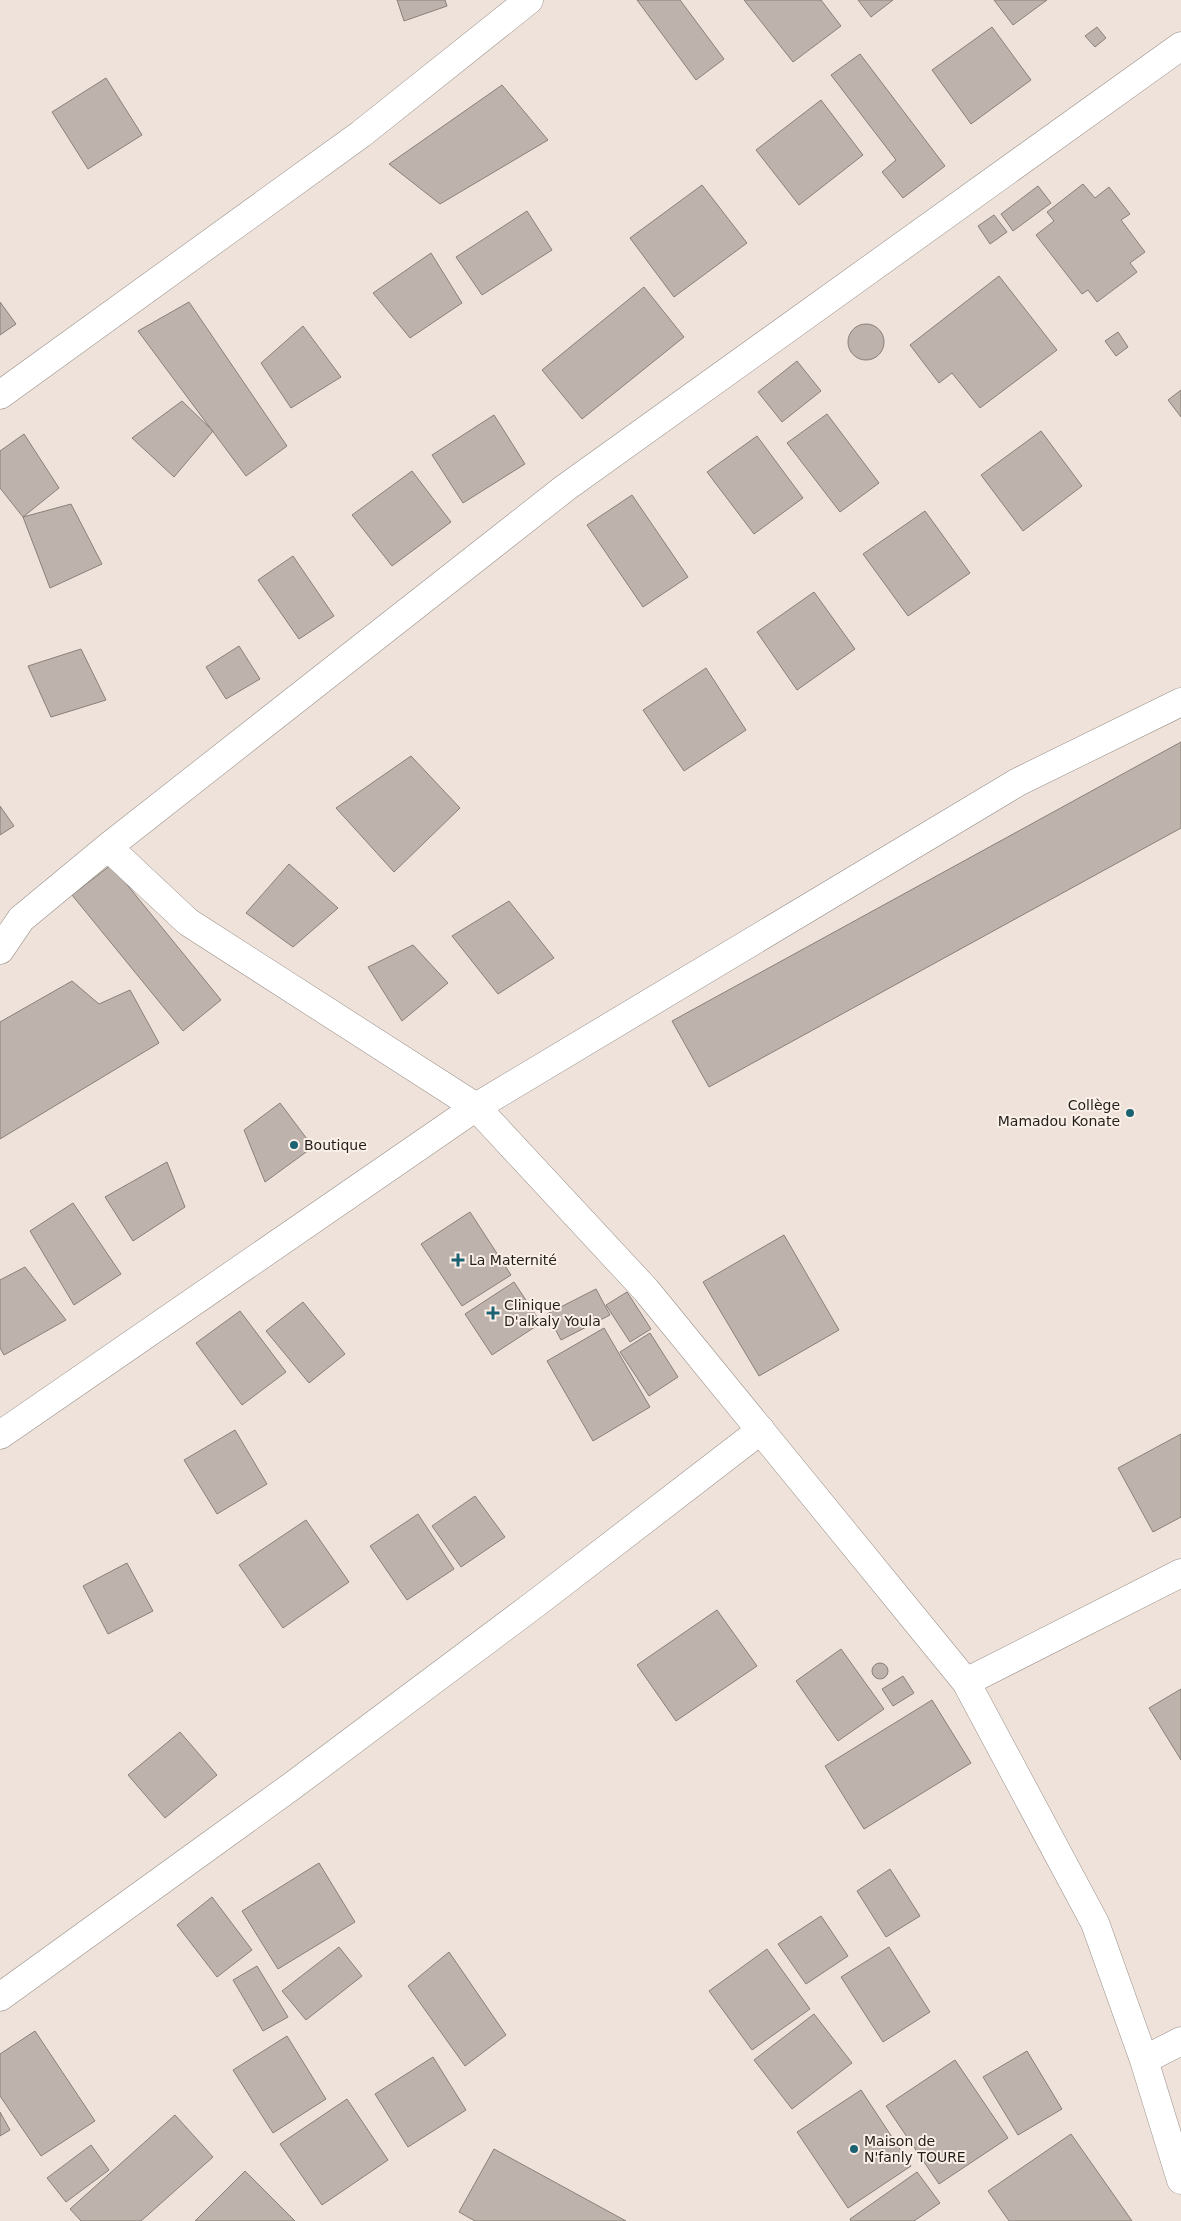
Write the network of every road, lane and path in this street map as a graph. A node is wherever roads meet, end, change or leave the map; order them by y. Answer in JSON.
{"nodes":[{"id":1,"x":529,"y":0,"type":"edge"},
{"id":2,"x":1181,"y":46,"type":"edge"},
{"id":3,"x":0,"y":395,"type":"edge"},
{"id":4,"x":1181,"y":702,"type":"edge"},
{"id":5,"x":108,"y":847,"type":"junction"},
{"id":6,"x":0,"y":950,"type":"edge"},
{"id":7,"x":476,"y":1107,"type":"junction"},
{"id":8,"x":761,"y":1430,"type":"junction"},
{"id":9,"x":0,"y":1435,"type":"edge"},
{"id":10,"x":1181,"y":1572,"type":"edge"},
{"id":11,"x":966,"y":1682,"type":"junction"},
{"id":12,"x":0,"y":1997,"type":"edge"},
{"id":13,"x":1181,"y":2040,"type":"edge"},
{"id":14,"x":1144,"y":2060,"type":"junction"},
{"id":15,"x":1181,"y":2180,"type":"edge"}],
"edges":[{"from":1,"to":3,"type":"street"},
{"from":2,"to":5,"type":"street"},
{"from":4,"to":7,"type":"street"},
{"from":5,"to":6,"type":"street"},
{"from":5,"to":7,"type":"street"},
{"from":7,"to":8,"type":"street"},
{"from":7,"to":9,"type":"street"},
{"from":8,"to":11,"type":"street"},
{"from":8,"to":12,"type":"street"},
{"from":10,"to":11,"type":"street"},
{"from":11,"to":14,"type":"street"},
{"from":13,"to":14,"type":"street"},
{"from":14,"to":15,"type":"street"}]}
